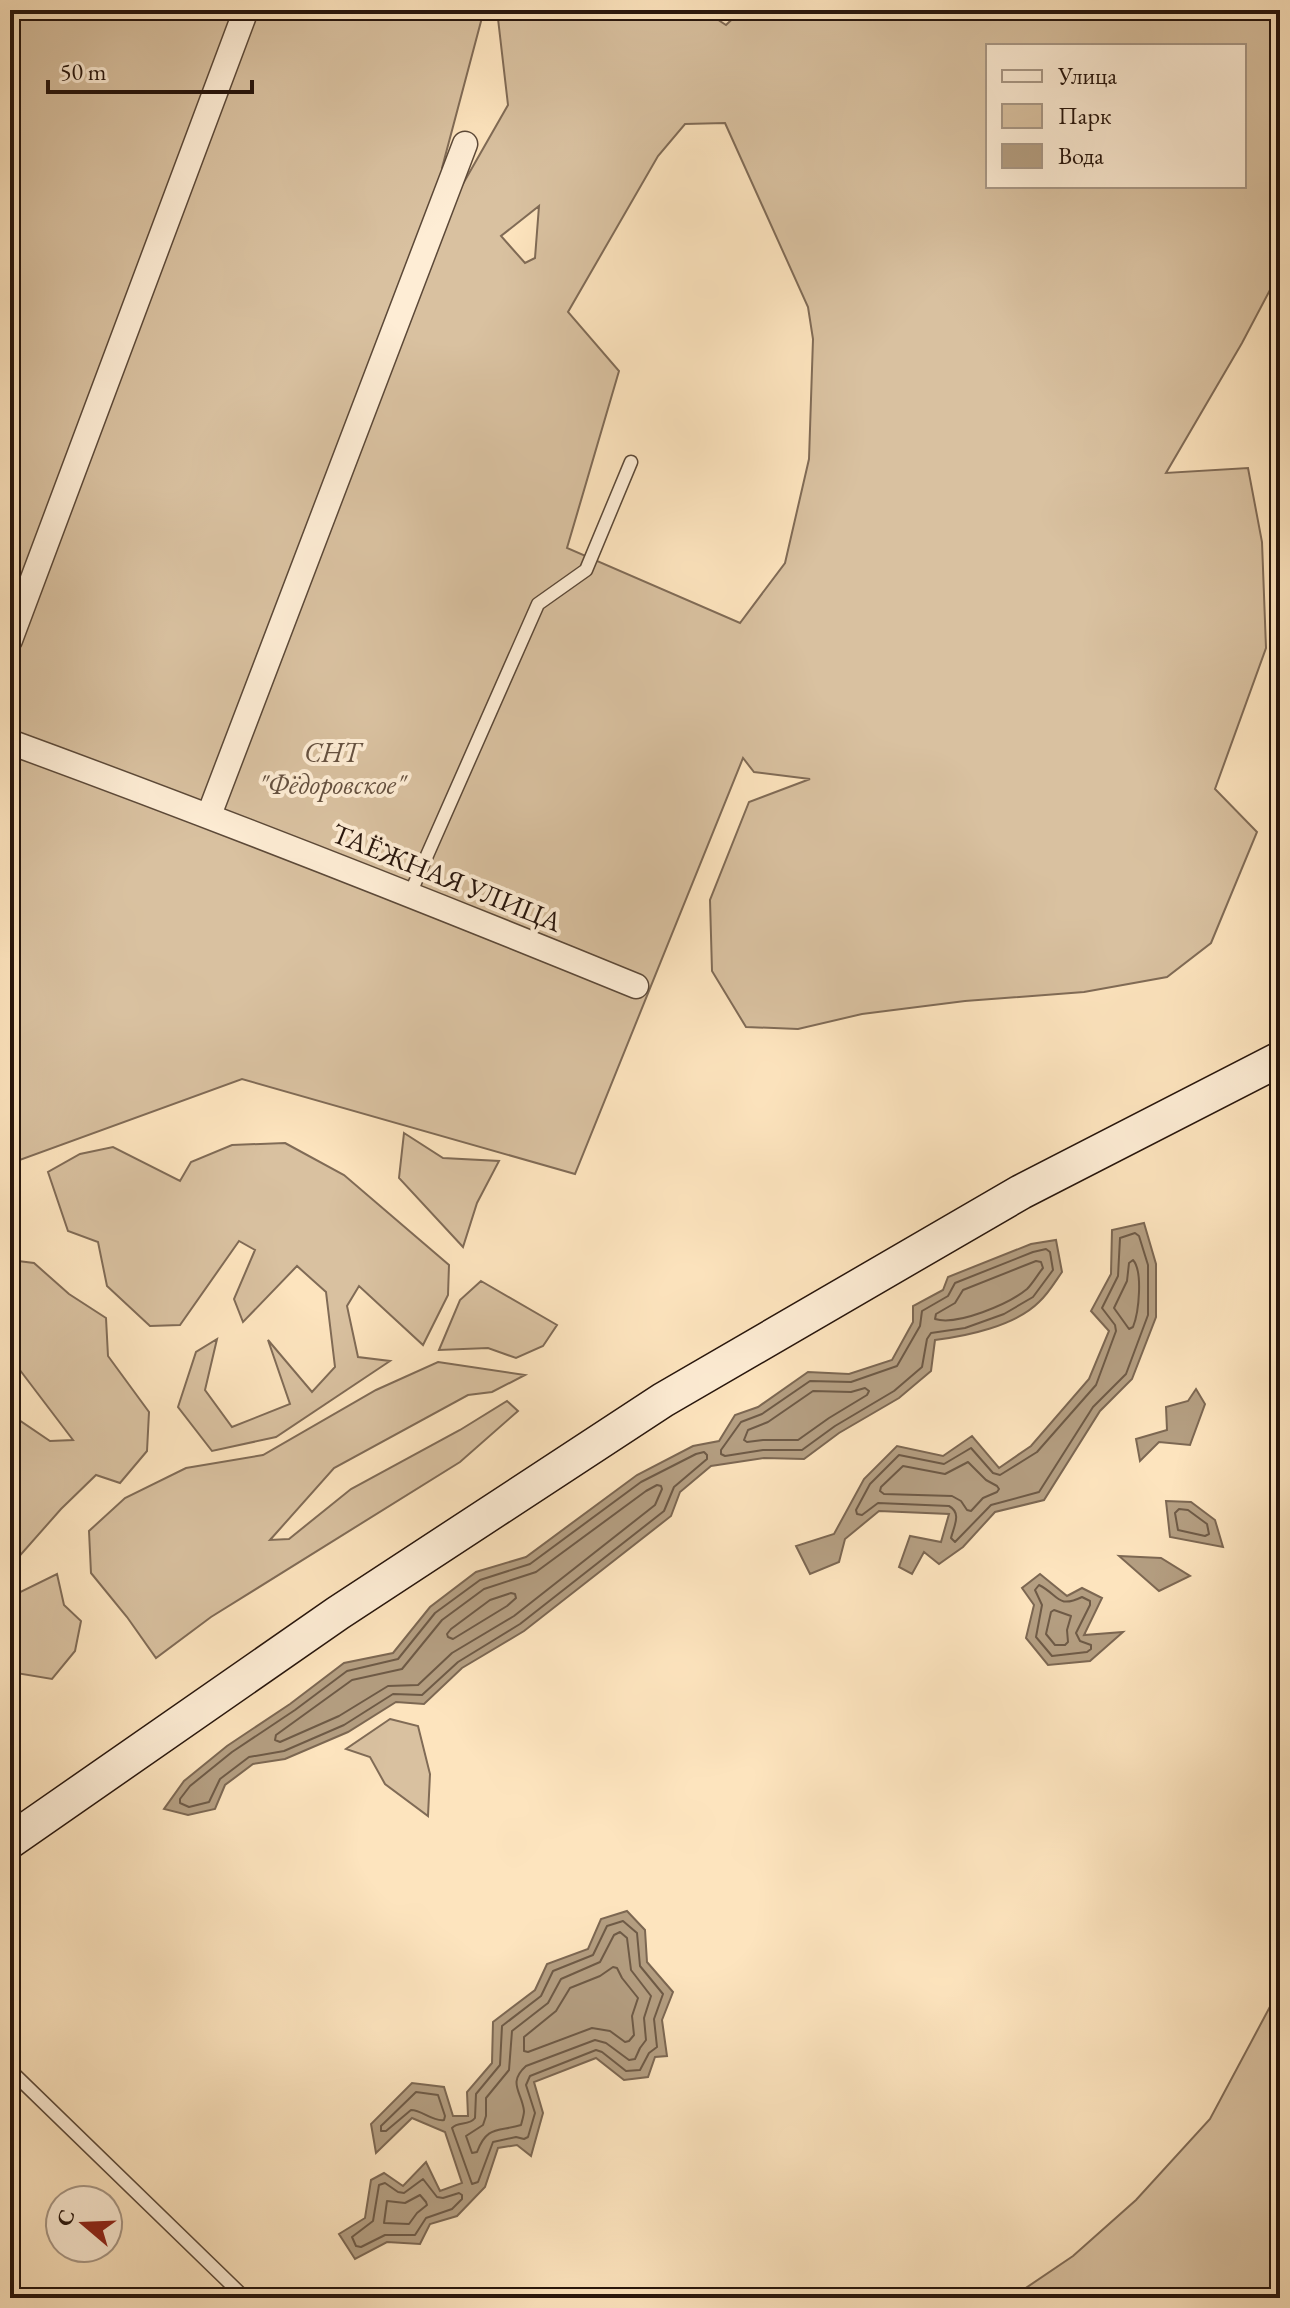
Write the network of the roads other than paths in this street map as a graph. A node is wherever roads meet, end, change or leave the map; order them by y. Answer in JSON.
{"nodes":[{"id":1,"x":246,"y":10,"type":"edge"},
{"id":2,"x":465,"y":144,"type":"dead end"},
{"id":3,"x":631,"y":462,"type":"dead end"},
{"id":4,"x":10,"y":640,"type":"edge"},
{"id":5,"x":10,"y":742,"type":"edge"},
{"id":6,"x":209,"y":815,"type":"junction"},
{"id":7,"x":410,"y":894,"type":"junction"},
{"id":8,"x":636,"y":986,"type":"dead end"},
{"id":9,"x":1280,"y":1059,"type":"edge"},
{"id":10,"x":10,"y":1841,"type":"edge"},
{"id":11,"x":10,"y":2070,"type":"edge"},
{"id":12,"x":245,"y":2298,"type":"edge"}],
"edges":[{"from":1,"to":4,"type":"street"},
{"from":2,"to":6,"type":"street"},
{"from":3,"to":7,"type":"lane"},
{"from":5,"to":6,"type":"street","name":"ТАЁЖНАЯ УЛИЦА"},
{"from":6,"to":7,"type":"street","name":"ТАЁЖНАЯ УЛИЦА"},
{"from":7,"to":8,"type":"street","name":"ТАЁЖНАЯ УЛИЦА"},
{"from":9,"to":10,"type":"main road"},
{"from":11,"to":12,"type":"lane"}]}
